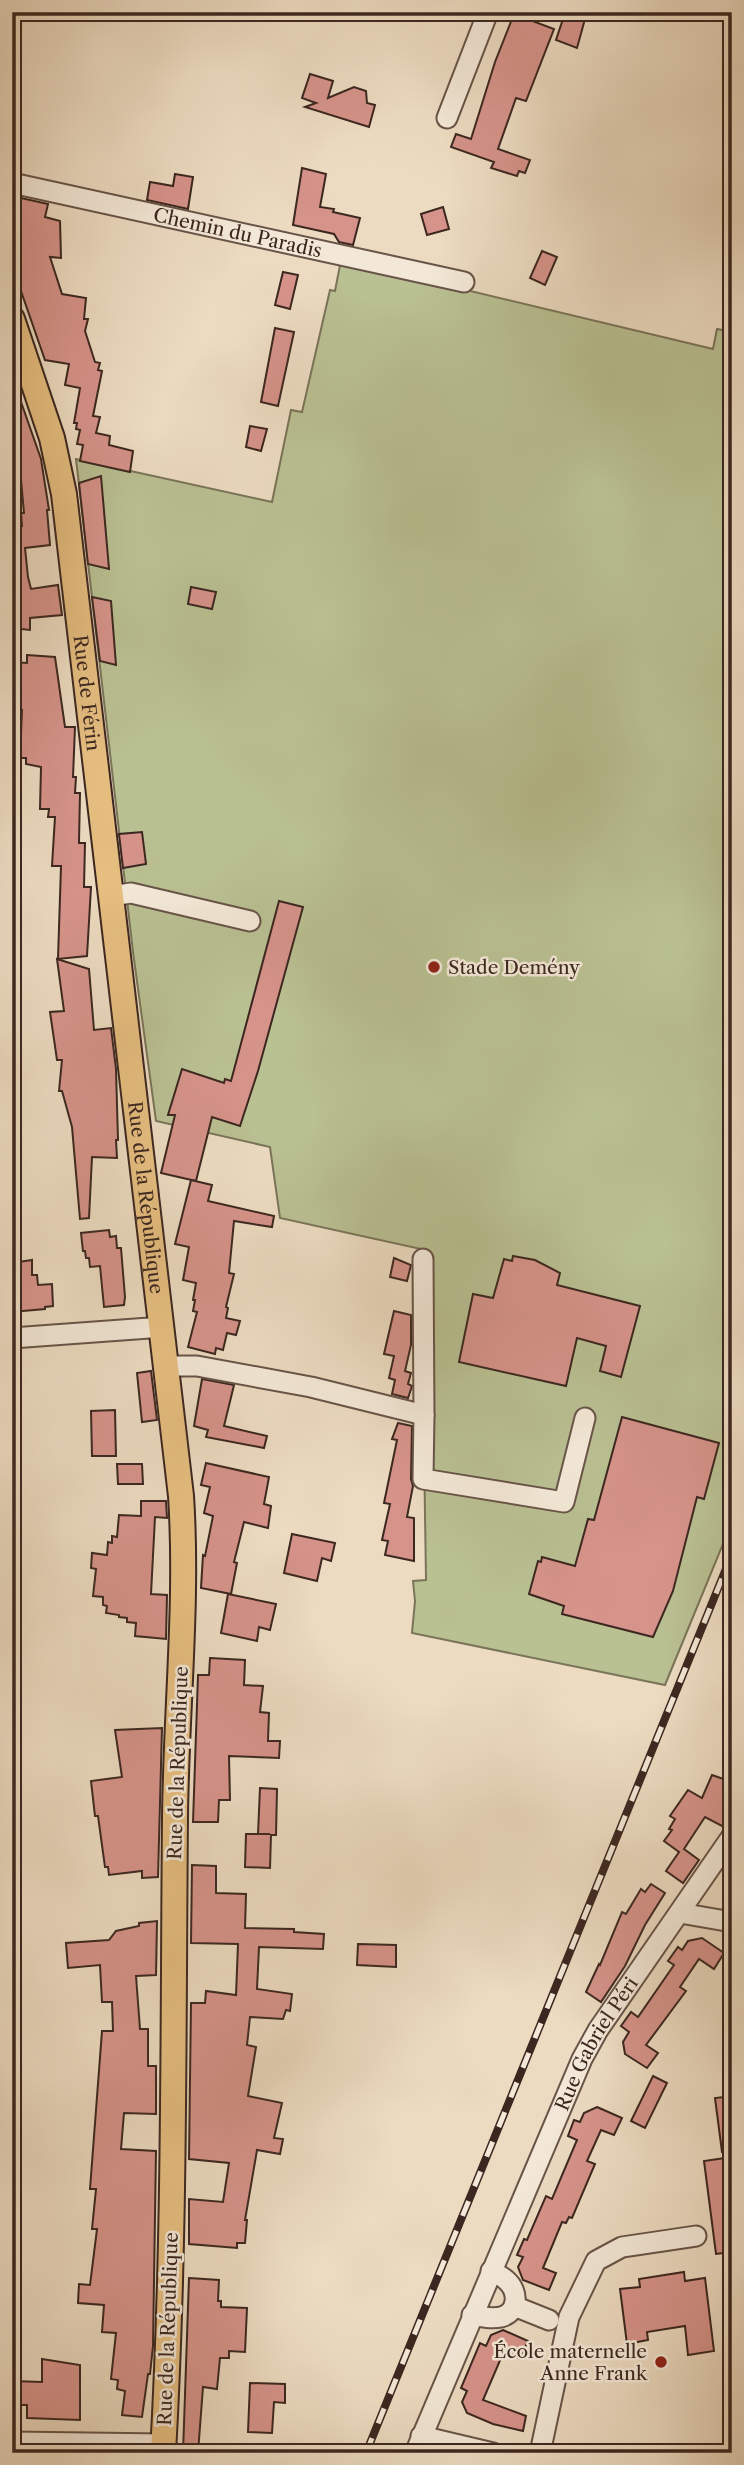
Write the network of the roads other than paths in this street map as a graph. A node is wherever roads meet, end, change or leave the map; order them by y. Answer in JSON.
{"nodes":[{"id":1,"x":488,"y":12,"type":"edge"},
{"id":2,"x":447,"y":118,"type":"dead end"},
{"id":3,"x":12,"y":183,"type":"edge"},
{"id":4,"x":464,"y":282,"type":"dead end"},
{"id":5,"x":12,"y":319,"type":"edge"},
{"id":6,"x":111,"y":896,"type":"junction"},
{"id":7,"x":250,"y":921,"type":"dead end"},
{"id":8,"x":132,"y":1075,"type":"joint"},
{"id":9,"x":423,"y":1259,"type":"dead end"},
{"id":10,"x":163,"y":1327,"type":"junction"},
{"id":11,"x":12,"y":1338,"type":"edge"},
{"id":12,"x":167,"y":1366,"type":"junction"},
{"id":13,"x":424,"y":1415,"type":"junction"},
{"id":14,"x":585,"y":1418,"type":"dead end"},
{"id":15,"x":732,"y":1836,"type":"edge"},
{"id":16,"x":680,"y":1913,"type":"junction"},
{"id":17,"x":732,"y":1922,"type":"edge"},
{"id":18,"x":696,"y":2236,"type":"dead end"},
{"id":19,"x":491,"y":2271,"type":"junction"},
{"id":20,"x":514,"y":2306,"type":"junction"},
{"id":21,"x":472,"y":2315,"type":"junction"},
{"id":22,"x":549,"y":2320,"type":"dead end"},
{"id":23,"x":12,"y":2442,"type":"edge"},
{"id":24,"x":418,"y":2445,"type":"edge"},
{"id":25,"x":163,"y":2448,"type":"edge"},
{"id":26,"x":493,"y":2453,"type":"edge"},
{"id":27,"x":541,"y":2453,"type":"edge"}],
"edges":[{"from":1,"to":2,"type":"street"},
{"from":3,"to":4,"type":"street","name":"Chemin du Paradis"},
{"from":5,"to":6,"type":"main road","name":"Rue de Férin"},
{"from":6,"to":7,"type":"street"},
{"from":6,"to":8,"type":"main road","name":"Rue de Férin"},
{"from":8,"to":10,"type":"main road","name":"Rue de la République"},
{"from":9,"to":13,"type":"street"},
{"from":10,"to":11,"type":"street"},
{"from":10,"to":12,"type":"main road","name":"Rue de la République"},
{"from":12,"to":13,"type":"street"},
{"from":12,"to":25,"type":"main road","name":"Rue de la République"},
{"from":13,"to":14,"type":"street"},
{"from":15,"to":16,"type":"street","name":"Rue Gabriel Péri"},
{"from":16,"to":17,"type":"street"},
{"from":16,"to":19,"type":"street","name":"Rue Gabriel Péri"},
{"from":18,"to":27,"type":"street"},
{"from":19,"to":20,"type":"street"},
{"from":19,"to":21,"type":"street","name":"Rue Gabriel Péri"},
{"from":20,"to":21,"type":"street"},
{"from":20,"to":22,"type":"street"},
{"from":21,"to":24,"type":"street","name":"Rue Gabriel Péri"},
{"from":23,"to":25,"type":"street"},
{"from":24,"to":26,"type":"street"}]}
